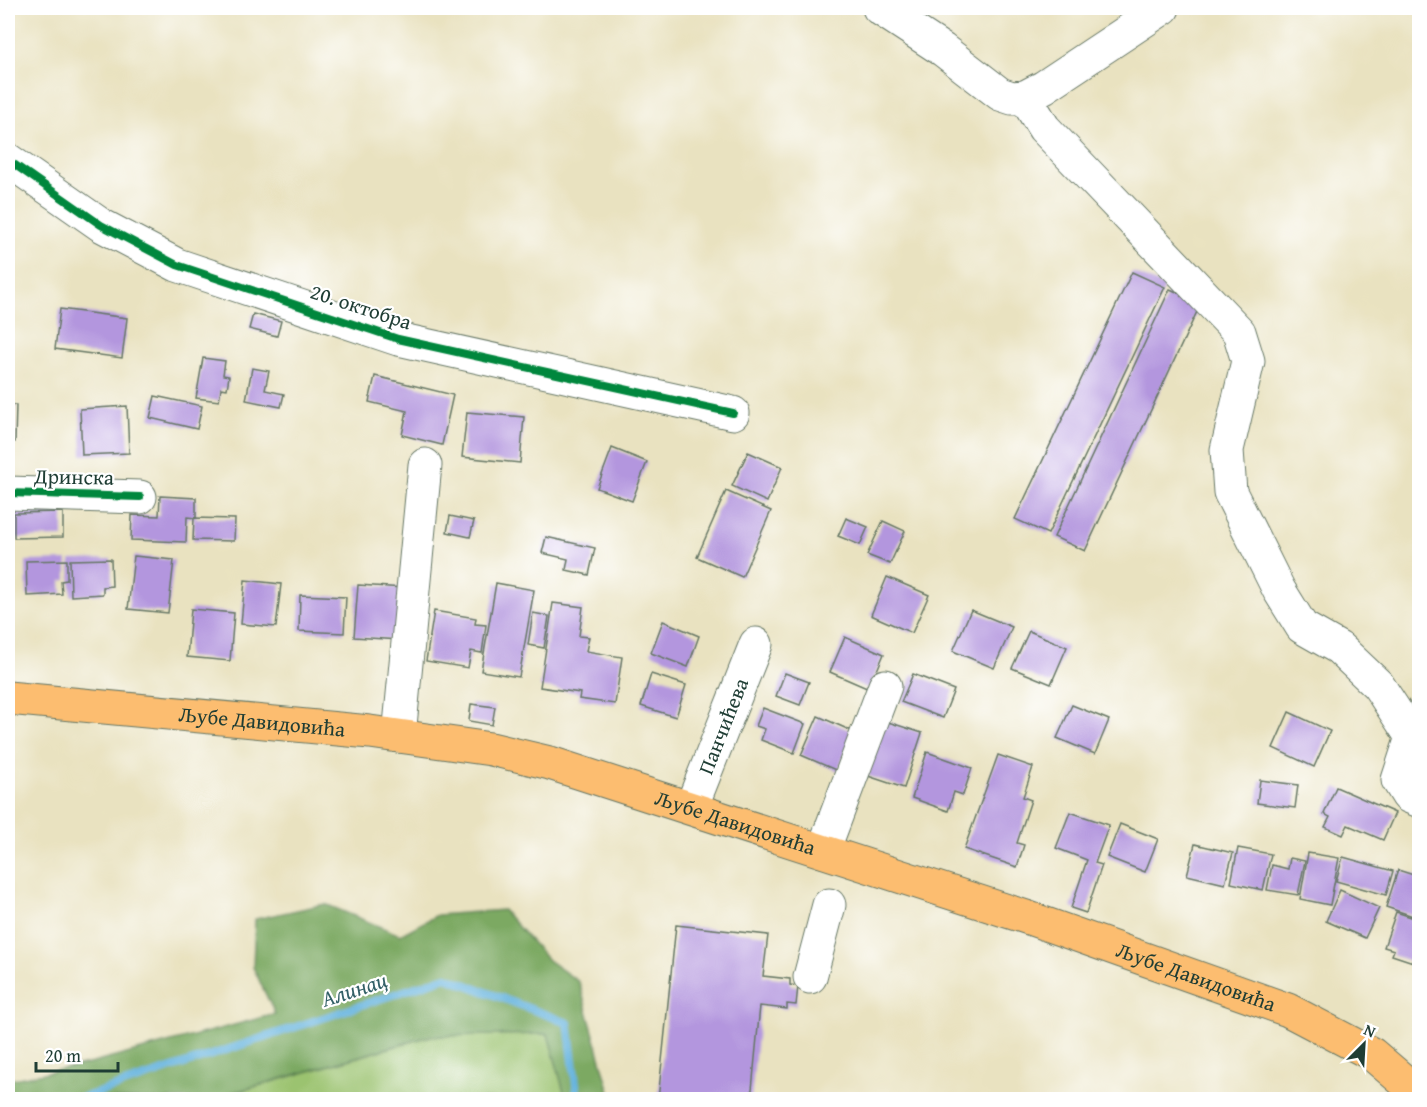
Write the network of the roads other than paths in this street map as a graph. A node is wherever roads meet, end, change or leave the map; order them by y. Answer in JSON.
{"nodes":[{"id":1,"x":879,"y":8,"type":"edge"},
{"id":2,"x":1163,"y":8,"type":"edge"},
{"id":3,"x":1025,"y":97,"type":"junction"},
{"id":4,"x":8,"y":160,"type":"edge"},
{"id":5,"x":734,"y":413,"type":"dead end"},
{"id":6,"x":425,"y":465,"type":"dead end"},
{"id":7,"x":8,"y":493,"type":"edge"},
{"id":8,"x":140,"y":496,"type":"dead end"},
{"id":9,"x":756,"y":644,"type":"dead end"},
{"id":10,"x":885,"y":686,"type":"dead end"},
{"id":11,"x":8,"y":698,"type":"edge"},
{"id":12,"x":399,"y":736,"type":"junction"},
{"id":13,"x":1419,"y":801,"type":"edge"},
{"id":14,"x":691,"y":808,"type":"junction"},
{"id":15,"x":823,"y":851,"type":"junction"},
{"id":16,"x":829,"y":905,"type":"dead end"},
{"id":17,"x":810,"y":977,"type":"dead end"},
{"id":18,"x":1417,"y":1086,"type":"edge"}],
"edges":[{"from":1,"to":3,"type":"street"},
{"from":2,"to":3,"type":"street"},
{"from":3,"to":13,"type":"street"},
{"from":4,"to":5,"type":"street","name":"20. октобра"},
{"from":6,"to":12,"type":"street"},
{"from":7,"to":8,"type":"street","name":"Дринска"},
{"from":9,"to":14,"type":"street","name":"Панчићева"},
{"from":10,"to":15,"type":"street"},
{"from":11,"to":12,"type":"main road","name":"Љубе Давидовића"},
{"from":12,"to":14,"type":"main road","name":"Љубе Давидовића"},
{"from":14,"to":15,"type":"main road","name":"Љубе Давидовића"},
{"from":15,"to":18,"type":"main road","name":"Љубе Давидовића"},
{"from":16,"to":17,"type":"street"}]}
